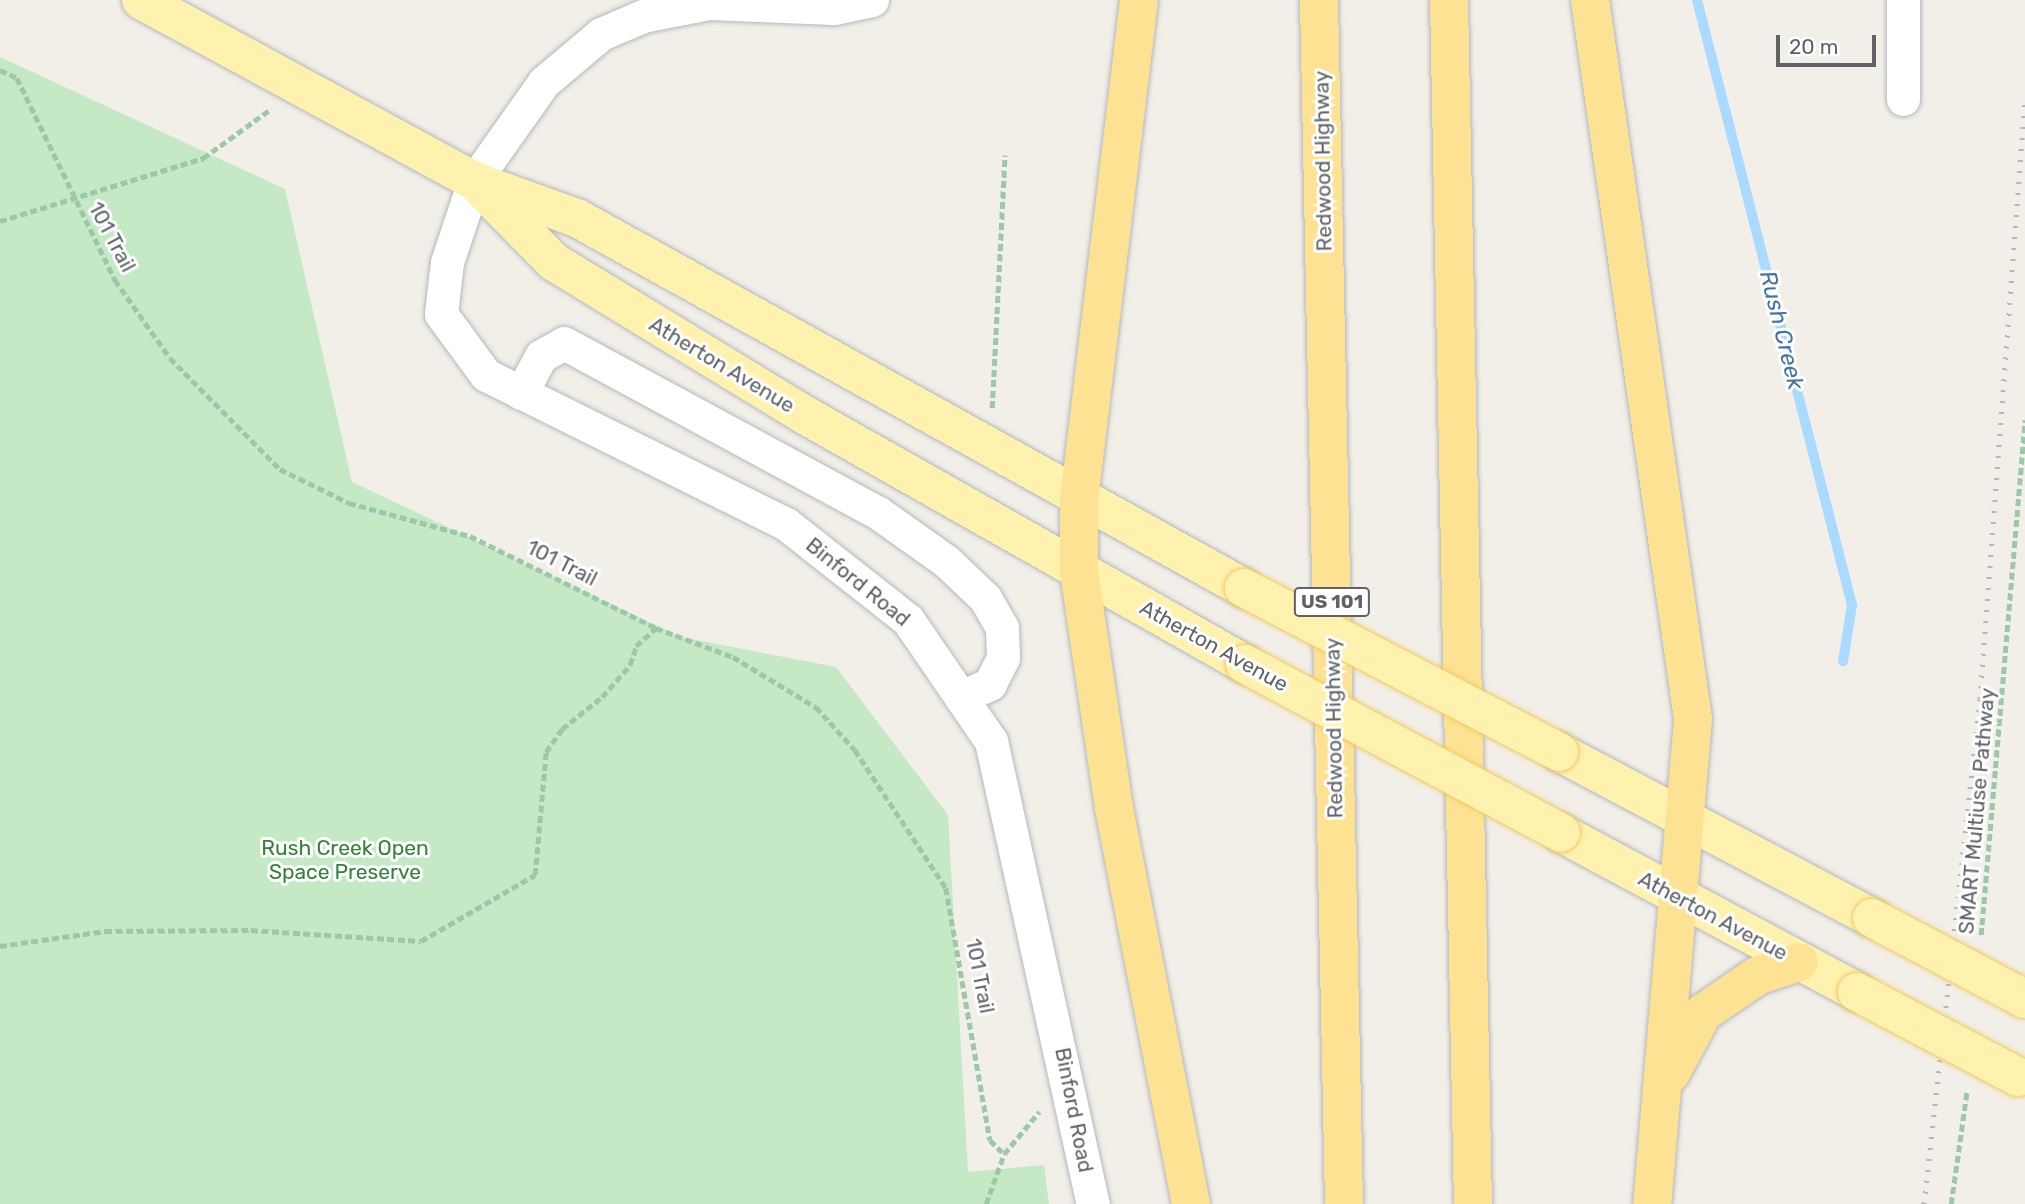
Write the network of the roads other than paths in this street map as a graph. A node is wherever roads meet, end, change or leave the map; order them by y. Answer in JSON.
{"nodes":[{"id":1,"x":141,"y":0,"type":"edge"},
{"id":2,"x":872,"y":0,"type":"edge"},
{"id":3,"x":1139,"y":0,"type":"edge"},
{"id":4,"x":1320,"y":0,"type":"edge"},
{"id":5,"x":1448,"y":0,"type":"edge"},
{"id":6,"x":1590,"y":0,"type":"edge"},
{"id":7,"x":1903,"y":0,"type":"edge"},
{"id":8,"x":1903,"y":99,"type":"dead end"},
{"id":9,"x":474,"y":181,"type":"junction"},
{"id":10,"x":521,"y":393,"type":"junction"},
{"id":11,"x":1079,"y":500,"type":"junction"},
{"id":12,"x":1079,"y":571,"type":"junction"},
{"id":13,"x":961,"y":697,"type":"junction"},
{"id":14,"x":1688,"y":823,"type":"junction"},
{"id":15,"x":1678,"y":898,"type":"junction"},
{"id":16,"x":1799,"y":962,"type":"junction"},
{"id":17,"x":2025,"y":999,"type":"edge"},
{"id":18,"x":2022,"y":1079,"type":"edge"},
{"id":19,"x":1662,"y":1094,"type":"junction"},
{"id":20,"x":1093,"y":1204,"type":"edge"},
{"id":21,"x":1191,"y":1204,"type":"edge"},
{"id":22,"x":1344,"y":1204,"type":"edge"},
{"id":23,"x":1473,"y":1204,"type":"edge"},
{"id":24,"x":1652,"y":1204,"type":"edge"}],
"edges":[{"from":1,"to":9,"type":"main road","name":"Atherton Avenue"},
{"from":2,"to":9,"type":"street","name":"Binford Road"},
{"from":3,"to":11,"type":"highway"},
{"from":4,"to":22,"type":"highway","name":"Redwood Highway","number":"US 101"},
{"from":5,"to":23,"type":"highway"},
{"from":6,"to":14,"type":"highway"},
{"from":7,"to":8,"type":"street"},
{"from":9,"to":10,"type":"street","name":"Binford Road"},
{"from":9,"to":11,"type":"main road","name":"Atherton Avenue"},
{"from":9,"to":12,"type":"main road","name":"Atherton Avenue"},
{"from":10,"to":13,"type":"street","name":"Binford Road"},
{"from":10,"to":13,"type":"street"},
{"from":11,"to":12,"type":"highway"},
{"from":11,"to":14,"type":"main road","name":"Atherton Avenue","bridge":true},
{"from":12,"to":15,"type":"main road","name":"Atherton Avenue","bridge":true},
{"from":12,"to":21,"type":"highway"},
{"from":13,"to":20,"type":"street","name":"Binford Road"},
{"from":14,"to":15,"type":"highway"},
{"from":14,"to":17,"type":"main road","name":"Atherton Avenue","bridge":true},
{"from":15,"to":16,"type":"main road","name":"Atherton Avenue"},
{"from":15,"to":19,"type":"highway"},
{"from":16,"to":18,"type":"main road","name":"Atherton Avenue","bridge":true},
{"from":16,"to":19,"type":"highway"},
{"from":19,"to":24,"type":"highway"}]}
